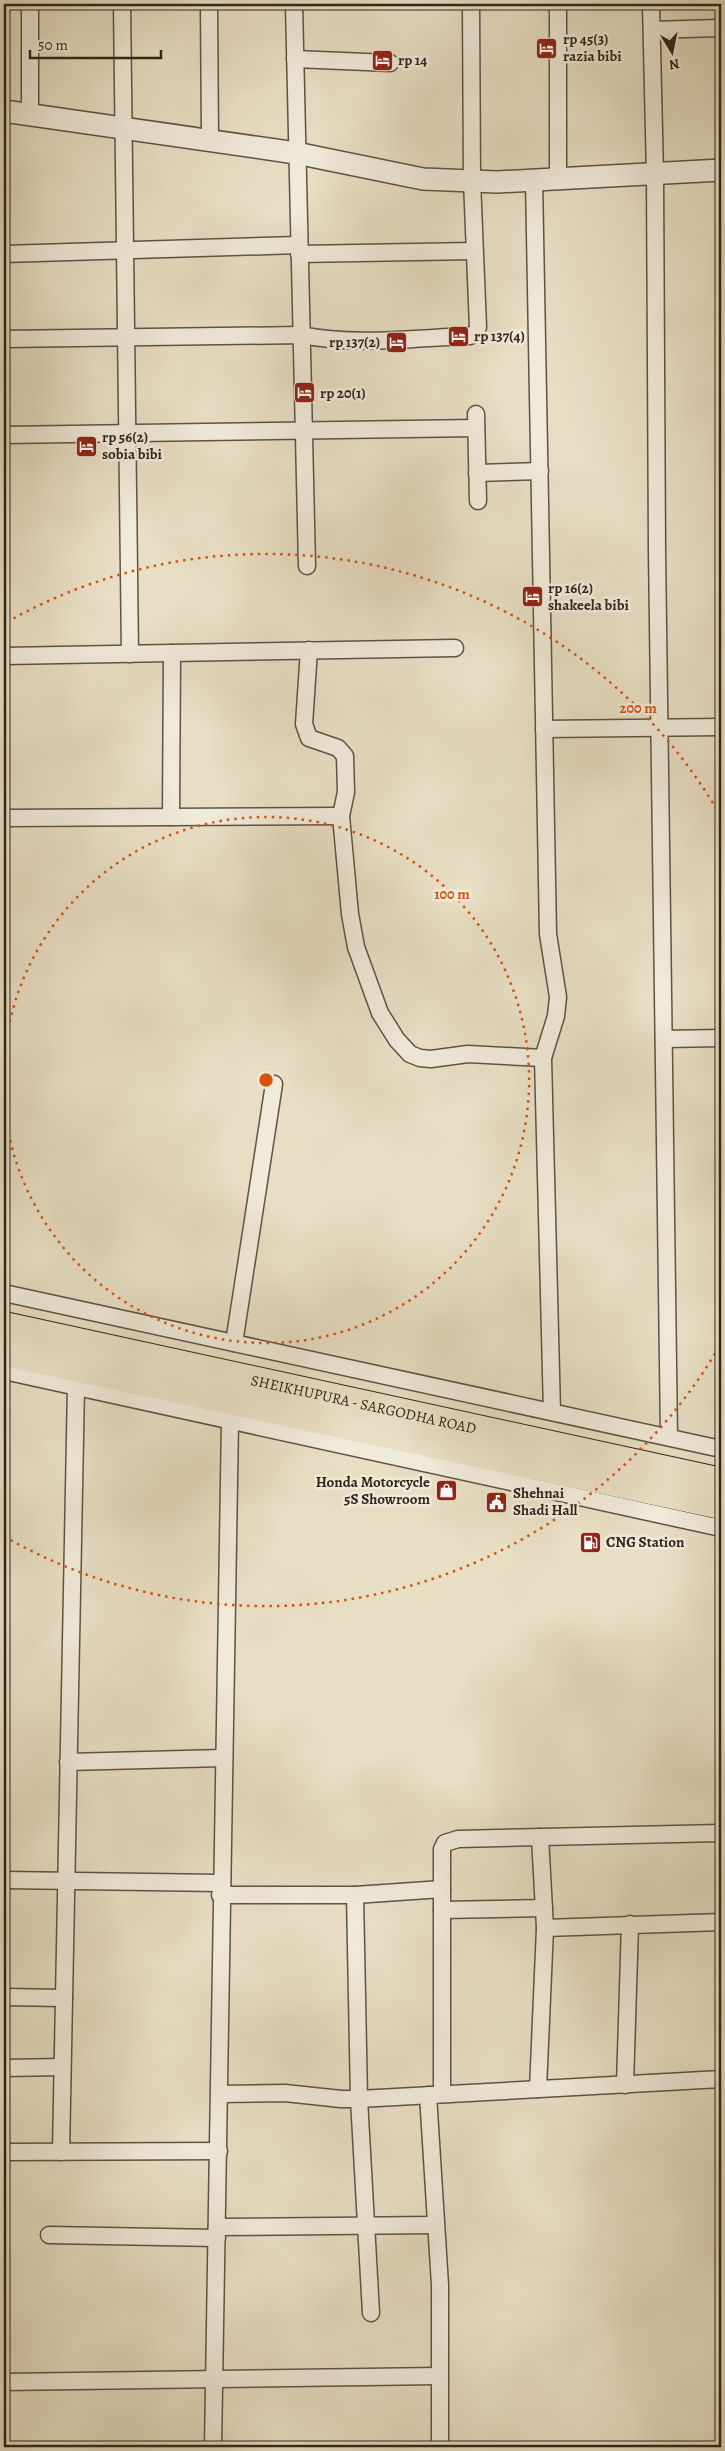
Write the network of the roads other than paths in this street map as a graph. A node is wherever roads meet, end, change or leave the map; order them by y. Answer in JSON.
{"nodes":[{"id":1,"x":30,"y":4,"type":"edge"},
{"id":2,"x":122,"y":4,"type":"edge"},
{"id":3,"x":209,"y":4,"type":"edge"},
{"id":4,"x":294,"y":4,"type":"edge"},
{"id":5,"x":471,"y":4,"type":"edge"},
{"id":6,"x":558,"y":4,"type":"edge"},
{"id":7,"x":651,"y":4,"type":"edge"},
{"id":8,"x":719,"y":28,"type":"dead end"},
{"id":9,"x":652,"y":30,"type":"junction"},
{"id":10,"x":295,"y":59,"type":"junction"},
{"id":11,"x":390,"y":63,"type":"dead end"},
{"id":12,"x":4,"y":111,"type":"edge"},
{"id":13,"x":30,"y":114,"type":"junction"},
{"id":14,"x":124,"y":128,"type":"junction"},
{"id":15,"x":210,"y":140,"type":"junction"},
{"id":16,"x":296,"y":153,"type":"junction"},
{"id":17,"x":721,"y":170,"type":"edge"},
{"id":18,"x":655,"y":175,"type":"junction"},
{"id":19,"x":558,"y":179,"type":"junction"},
{"id":20,"x":534,"y":180,"type":"junction"},
{"id":21,"x":472,"y":181,"type":"junction"},
{"id":22,"x":125,"y":250,"type":"junction"},
{"id":23,"x":299,"y":250,"type":"junction"},
{"id":24,"x":474,"y":251,"type":"junction"},
{"id":25,"x":4,"y":254,"type":"edge"},
{"id":26,"x":301,"y":335,"type":"junction"},
{"id":27,"x":124,"y":337,"type":"junction"},
{"id":28,"x":4,"y":339,"type":"edge"},
{"id":29,"x":304,"y":432,"type":"junction"},
{"id":30,"x":126,"y":434,"type":"junction"},
{"id":31,"x":4,"y":435,"type":"edge"},
{"id":32,"x":540,"y":471,"type":"junction"},
{"id":33,"x":477,"y":473,"type":"junction"},
{"id":34,"x":478,"y":501,"type":"dead end"},
{"id":35,"x":307,"y":566,"type":"dead end"},
{"id":36,"x":455,"y":648,"type":"dead end"},
{"id":37,"x":309,"y":650,"type":"junction"},
{"id":38,"x":172,"y":653,"type":"junction"},
{"id":39,"x":130,"y":654,"type":"junction"},
{"id":40,"x":4,"y":656,"type":"edge"},
{"id":41,"x":721,"y":727,"type":"edge"},
{"id":42,"x":660,"y":728,"type":"junction"},
{"id":43,"x":544,"y":729,"type":"junction"},
{"id":44,"x":341,"y":816,"type":"junction"},
{"id":45,"x":171,"y":817,"type":"junction"},
{"id":46,"x":4,"y":818,"type":"edge"},
{"id":47,"x":721,"y":1038,"type":"edge"},
{"id":48,"x":664,"y":1039,"type":"junction"},
{"id":49,"x":542,"y":1058,"type":"junction"},
{"id":50,"x":274,"y":1084,"type":"dead end"},
{"id":51,"x":4,"y":1293,"type":"edge"},
{"id":52,"x":4,"y":1326,"type":"edge"},
{"id":53,"x":234,"y":1343,"type":"junction"},
{"id":54,"x":4,"y":1352,"type":"edge"},
{"id":55,"x":4,"y":1371,"type":"edge"},
{"id":56,"x":76,"y":1387,"type":"junction"},
{"id":57,"x":552,"y":1412,"type":"junction"},
{"id":58,"x":230,"y":1420,"type":"junction"},
{"id":59,"x":669,"y":1437,"type":"junction"},
{"id":60,"x":721,"y":1449,"type":"edge"},
{"id":61,"x":721,"y":1482,"type":"edge"},
{"id":62,"x":721,"y":1505,"type":"edge"},
{"id":63,"x":721,"y":1528,"type":"edge"},
{"id":64,"x":223,"y":1758,"type":"junction"},
{"id":65,"x":68,"y":1762,"type":"junction"},
{"id":66,"x":721,"y":1833,"type":"edge"},
{"id":67,"x":540,"y":1837,"type":"junction"},
{"id":68,"x":4,"y":1880,"type":"edge"},
{"id":69,"x":66,"y":1880,"type":"junction"},
{"id":70,"x":220,"y":1889,"type":"junction"},
{"id":71,"x":442,"y":1889,"type":"junction"},
{"id":72,"x":355,"y":1895,"type":"junction"},
{"id":73,"x":544,"y":1908,"type":"junction"},
{"id":74,"x":442,"y":1910,"type":"junction"},
{"id":75,"x":721,"y":1922,"type":"edge"},
{"id":76,"x":630,"y":1924,"type":"junction"},
{"id":77,"x":545,"y":1928,"type":"junction"},
{"id":78,"x":4,"y":1998,"type":"edge"},
{"id":79,"x":64,"y":1998,"type":"junction"},
{"id":80,"x":62,"y":2067,"type":"junction"},
{"id":81,"x":4,"y":2068,"type":"edge"},
{"id":82,"x":721,"y":2079,"type":"edge"},
{"id":83,"x":625,"y":2085,"type":"junction"},
{"id":84,"x":538,"y":2089,"type":"junction"},
{"id":85,"x":220,"y":2094,"type":"junction"},
{"id":86,"x":435,"y":2095,"type":"junction"},
{"id":87,"x":358,"y":2099,"type":"junction"},
{"id":88,"x":219,"y":2151,"type":"junction"},
{"id":89,"x":4,"y":2152,"type":"edge"},
{"id":90,"x":61,"y":2152,"type":"junction"},
{"id":91,"x":435,"y":2225,"type":"junction"},
{"id":92,"x":364,"y":2227,"type":"junction"},
{"id":93,"x":217,"y":2233,"type":"junction"},
{"id":94,"x":48,"y":2235,"type":"dead end"},
{"id":95,"x":371,"y":2313,"type":"dead end"},
{"id":96,"x":439,"y":2376,"type":"junction"},
{"id":97,"x":215,"y":2381,"type":"junction"},
{"id":98,"x":4,"y":2382,"type":"edge"},
{"id":99,"x":213,"y":2447,"type":"edge"},
{"id":100,"x":440,"y":2447,"type":"edge"}],
"edges":[{"from":1,"to":13,"type":"street"},
{"from":2,"to":14,"type":"street"},
{"from":3,"to":15,"type":"street"},
{"from":4,"to":10,"type":"street"},
{"from":5,"to":21,"type":"street"},
{"from":6,"to":19,"type":"street"},
{"from":7,"to":9,"type":"street"},
{"from":8,"to":9,"type":"street"},
{"from":9,"to":18,"type":"street"},
{"from":10,"to":11,"type":"street"},
{"from":10,"to":16,"type":"street"},
{"from":12,"to":13,"type":"street"},
{"from":13,"to":14,"type":"street"},
{"from":14,"to":15,"type":"street"},
{"from":14,"to":22,"type":"street"},
{"from":15,"to":16,"type":"street"},
{"from":16,"to":21,"type":"street"},
{"from":16,"to":23,"type":"street"},
{"from":17,"to":18,"type":"street"},
{"from":18,"to":19,"type":"street"},
{"from":18,"to":42,"type":"street"},
{"from":19,"to":20,"type":"street"},
{"from":20,"to":21,"type":"street"},
{"from":20,"to":32,"type":"street"},
{"from":21,"to":24,"type":"street"},
{"from":22,"to":23,"type":"street"},
{"from":22,"to":25,"type":"street"},
{"from":22,"to":27,"type":"street"},
{"from":23,"to":24,"type":"street"},
{"from":23,"to":26,"type":"street"},
{"from":24,"to":26,"type":"street"},
{"from":26,"to":27,"type":"street"},
{"from":26,"to":29,"type":"street"},
{"from":27,"to":28,"type":"street"},
{"from":27,"to":30,"type":"street"},
{"from":29,"to":30,"type":"street"},
{"from":29,"to":33,"type":"street"},
{"from":29,"to":35,"type":"street"},
{"from":30,"to":31,"type":"street"},
{"from":30,"to":39,"type":"street"},
{"from":32,"to":33,"type":"street"},
{"from":32,"to":43,"type":"street"},
{"from":33,"to":34,"type":"street"},
{"from":36,"to":37,"type":"street"},
{"from":37,"to":38,"type":"street"},
{"from":37,"to":44,"type":"street"},
{"from":38,"to":39,"type":"street"},
{"from":38,"to":45,"type":"street"},
{"from":39,"to":40,"type":"street"},
{"from":41,"to":42,"type":"street"},
{"from":42,"to":43,"type":"street"},
{"from":42,"to":48,"type":"street"},
{"from":43,"to":49,"type":"street"},
{"from":44,"to":45,"type":"street"},
{"from":44,"to":49,"type":"street"},
{"from":45,"to":46,"type":"street"},
{"from":47,"to":48,"type":"street"},
{"from":48,"to":59,"type":"street"},
{"from":49,"to":57,"type":"street"},
{"from":50,"to":53,"type":"street"},
{"from":51,"to":53,"type":"street"},
{"from":52,"to":61,"type":"highway","name":"SHEIKHUPURA - SARGODHA ROAD"},
{"from":53,"to":57,"type":"street"},
{"from":54,"to":62,"type":"highway","name":"SHEIKHUPURA - SARGODHA ROAD"},
{"from":55,"to":56,"type":"street"},
{"from":56,"to":58,"type":"street"},
{"from":56,"to":65,"type":"street"},
{"from":57,"to":59,"type":"street"},
{"from":58,"to":63,"type":"street"},
{"from":58,"to":64,"type":"street"},
{"from":59,"to":60,"type":"street"},
{"from":64,"to":65,"type":"street"},
{"from":64,"to":70,"type":"street"},
{"from":65,"to":69,"type":"street"},
{"from":66,"to":67,"type":"street"},
{"from":67,"to":71,"type":"street"},
{"from":67,"to":73,"type":"street"},
{"from":68,"to":69,"type":"street"},
{"from":69,"to":70,"type":"street"},
{"from":69,"to":79,"type":"street"},
{"from":70,"to":72,"type":"street"},
{"from":70,"to":85,"type":"street"},
{"from":71,"to":72,"type":"street"},
{"from":71,"to":74,"type":"street"},
{"from":72,"to":87,"type":"street"},
{"from":73,"to":74,"type":"street"},
{"from":73,"to":77,"type":"street"},
{"from":74,"to":86,"type":"street"},
{"from":75,"to":76,"type":"street"},
{"from":76,"to":77,"type":"street"},
{"from":76,"to":83,"type":"street"},
{"from":77,"to":84,"type":"street"},
{"from":78,"to":79,"type":"street"},
{"from":79,"to":80,"type":"street"},
{"from":80,"to":81,"type":"street"},
{"from":80,"to":90,"type":"street"},
{"from":82,"to":83,"type":"street"},
{"from":83,"to":84,"type":"street"},
{"from":84,"to":86,"type":"street"},
{"from":85,"to":87,"type":"street"},
{"from":85,"to":88,"type":"street"},
{"from":86,"to":87,"type":"street"},
{"from":86,"to":91,"type":"street"},
{"from":87,"to":92,"type":"street"},
{"from":88,"to":90,"type":"street"},
{"from":88,"to":93,"type":"street"},
{"from":89,"to":90,"type":"street"},
{"from":91,"to":92,"type":"street"},
{"from":91,"to":96,"type":"street"},
{"from":92,"to":93,"type":"street"},
{"from":92,"to":95,"type":"street"},
{"from":93,"to":94,"type":"street"},
{"from":93,"to":97,"type":"street"},
{"from":96,"to":97,"type":"street"},
{"from":96,"to":100,"type":"street"},
{"from":97,"to":98,"type":"street"},
{"from":97,"to":99,"type":"street"}]}
